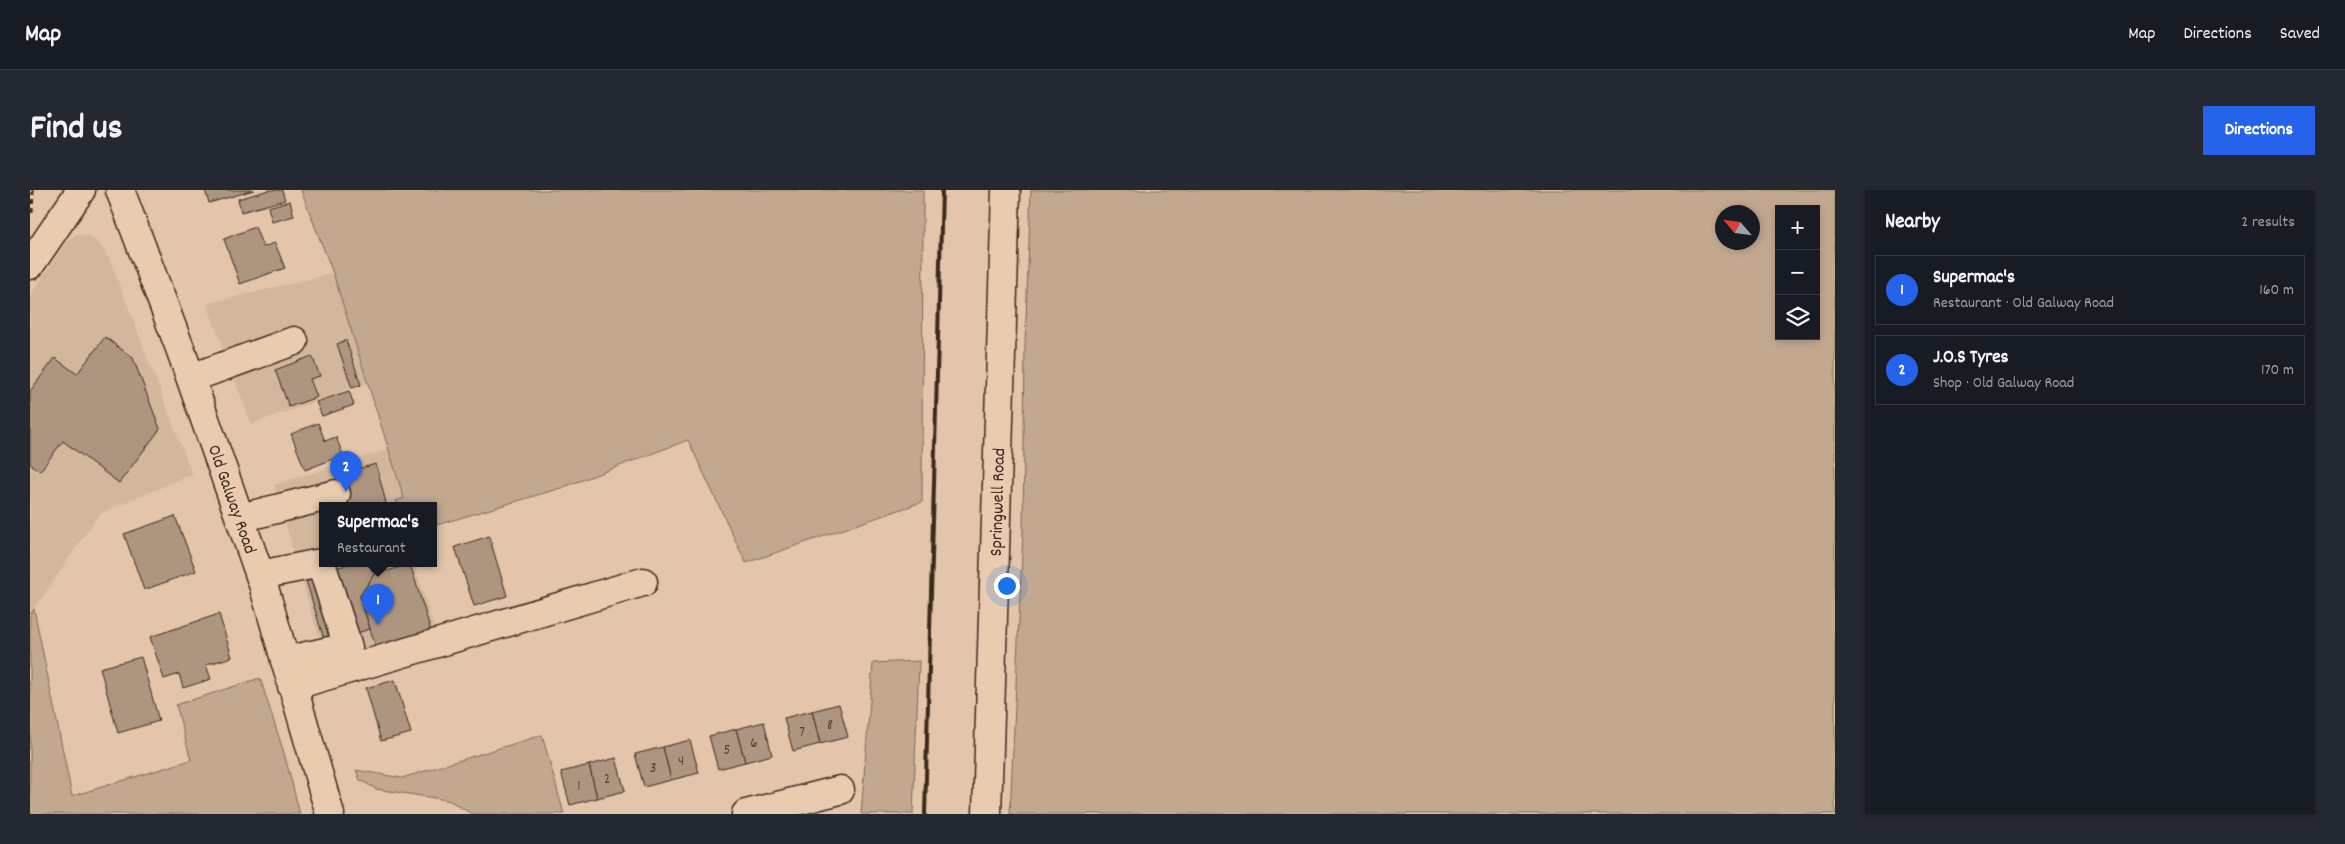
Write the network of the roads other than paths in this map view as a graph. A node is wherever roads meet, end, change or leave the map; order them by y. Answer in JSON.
{"nodes":[{"id":1,"x":80,"y":190,"type":"edge"},
{"id":2,"x":120,"y":190,"type":"edge"},
{"id":3,"x":1006,"y":190,"type":"edge"},
{"id":4,"x":30,"y":265,"type":"edge"},
{"id":5,"x":294,"y":341,"type":"dead end"},
{"id":6,"x":191,"y":378,"type":"junction"},
{"id":7,"x":336,"y":494,"type":"dead end"},
{"id":8,"x":240,"y":518,"type":"junction"},
{"id":9,"x":319,"y":563,"type":"edge"},
{"id":10,"x":324,"y":567,"type":"edge"},
{"id":11,"x":260,"y":576,"type":"junction"},
{"id":12,"x":642,"y":582,"type":"dead end"},
{"id":13,"x":289,"y":673,"type":"junction"},
{"id":14,"x":840,"y":790,"type":"dead end"},
{"id":15,"x":330,"y":814,"type":"edge"},
{"id":16,"x":746,"y":814,"type":"edge"},
{"id":17,"x":987,"y":814,"type":"edge"}],
"edges":[{"from":1,"to":4,"type":"street"},
{"from":2,"to":6,"type":"street","name":"Old Galway Road"},
{"from":3,"to":17,"type":"street","name":"Springwell Road"},
{"from":5,"to":6,"type":"street"},
{"from":6,"to":8,"type":"street","name":"Old Galway Road"},
{"from":7,"to":8,"type":"street"},
{"from":8,"to":11,"type":"street","name":"Old Galway Road"},
{"from":9,"to":11,"type":"street"},
{"from":10,"to":13,"type":"street"},
{"from":11,"to":13,"type":"street","name":"Old Galway Road"},
{"from":12,"to":13,"type":"street"},
{"from":13,"to":15,"type":"street","name":"Old Galway Road"},
{"from":14,"to":16,"type":"street"}]}
